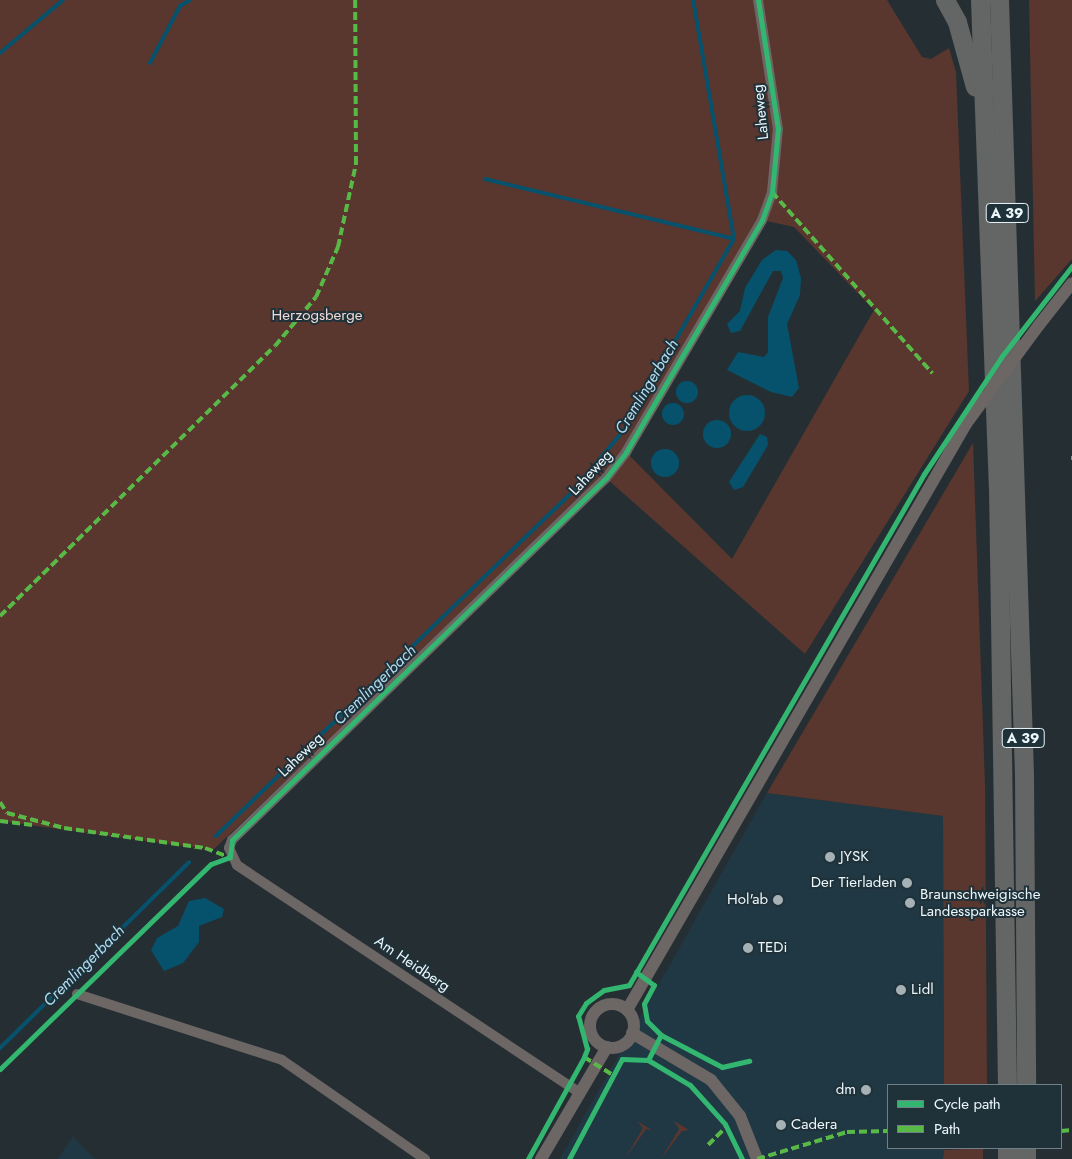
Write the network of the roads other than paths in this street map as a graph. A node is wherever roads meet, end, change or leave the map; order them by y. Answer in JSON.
{"nodes":[{"id":1,"x":758,"y":0,"type":"edge"},
{"id":2,"x":945,"y":0,"type":"edge"},
{"id":3,"x":980,"y":0,"type":"edge"},
{"id":4,"x":999,"y":0,"type":"edge"},
{"id":5,"x":1004,"y":0,"type":"edge"},
{"id":6,"x":1001,"y":34,"type":"junction"},
{"id":7,"x":985,"y":130,"type":"junction"},
{"id":8,"x":1072,"y":283,"type":"edge"},
{"id":9,"x":230,"y":857,"type":"joint"},
{"id":10,"x":77,"y":994,"type":"dead end"},
{"id":11,"x":627,"y":1010,"type":"junction"},
{"id":12,"x":632,"y":1033,"type":"junction"},
{"id":13,"x":607,"y":1047,"type":"junction"},
{"id":14,"x":1007,"y":1084,"type":"edge"},
{"id":15,"x":1026,"y":1084,"type":"edge"},
{"id":16,"x":580,"y":1093,"type":"junction"},
{"id":17,"x":425,"y":1159,"type":"edge"},
{"id":18,"x":541,"y":1159,"type":"edge"},
{"id":19,"x":757,"y":1159,"type":"edge"}],
"edges":[{"from":1,"to":9,"type":"street","name":"Laheweg"},
{"from":2,"to":7,"type":"highway"},
{"from":3,"to":7,"type":"highway","number":"A 39"},
{"from":4,"to":6,"type":"highway","number":"A 39"},
{"from":5,"to":6,"type":"highway"},
{"from":6,"to":15,"type":"highway","number":"A 39"},
{"from":7,"to":14,"type":"highway","number":"A 39"},
{"from":8,"to":11,"type":"street","bridge":true},
{"from":9,"to":16,"type":"street","name":"Am Heidberg"},
{"from":10,"to":17,"type":"street"},
{"from":11,"to":12,"type":"street"},
{"from":11,"to":13,"type":"street"},
{"from":12,"to":13,"type":"street"},
{"from":12,"to":19,"type":"street"},
{"from":13,"to":16,"type":"street"},
{"from":16,"to":18,"type":"street"}]}
